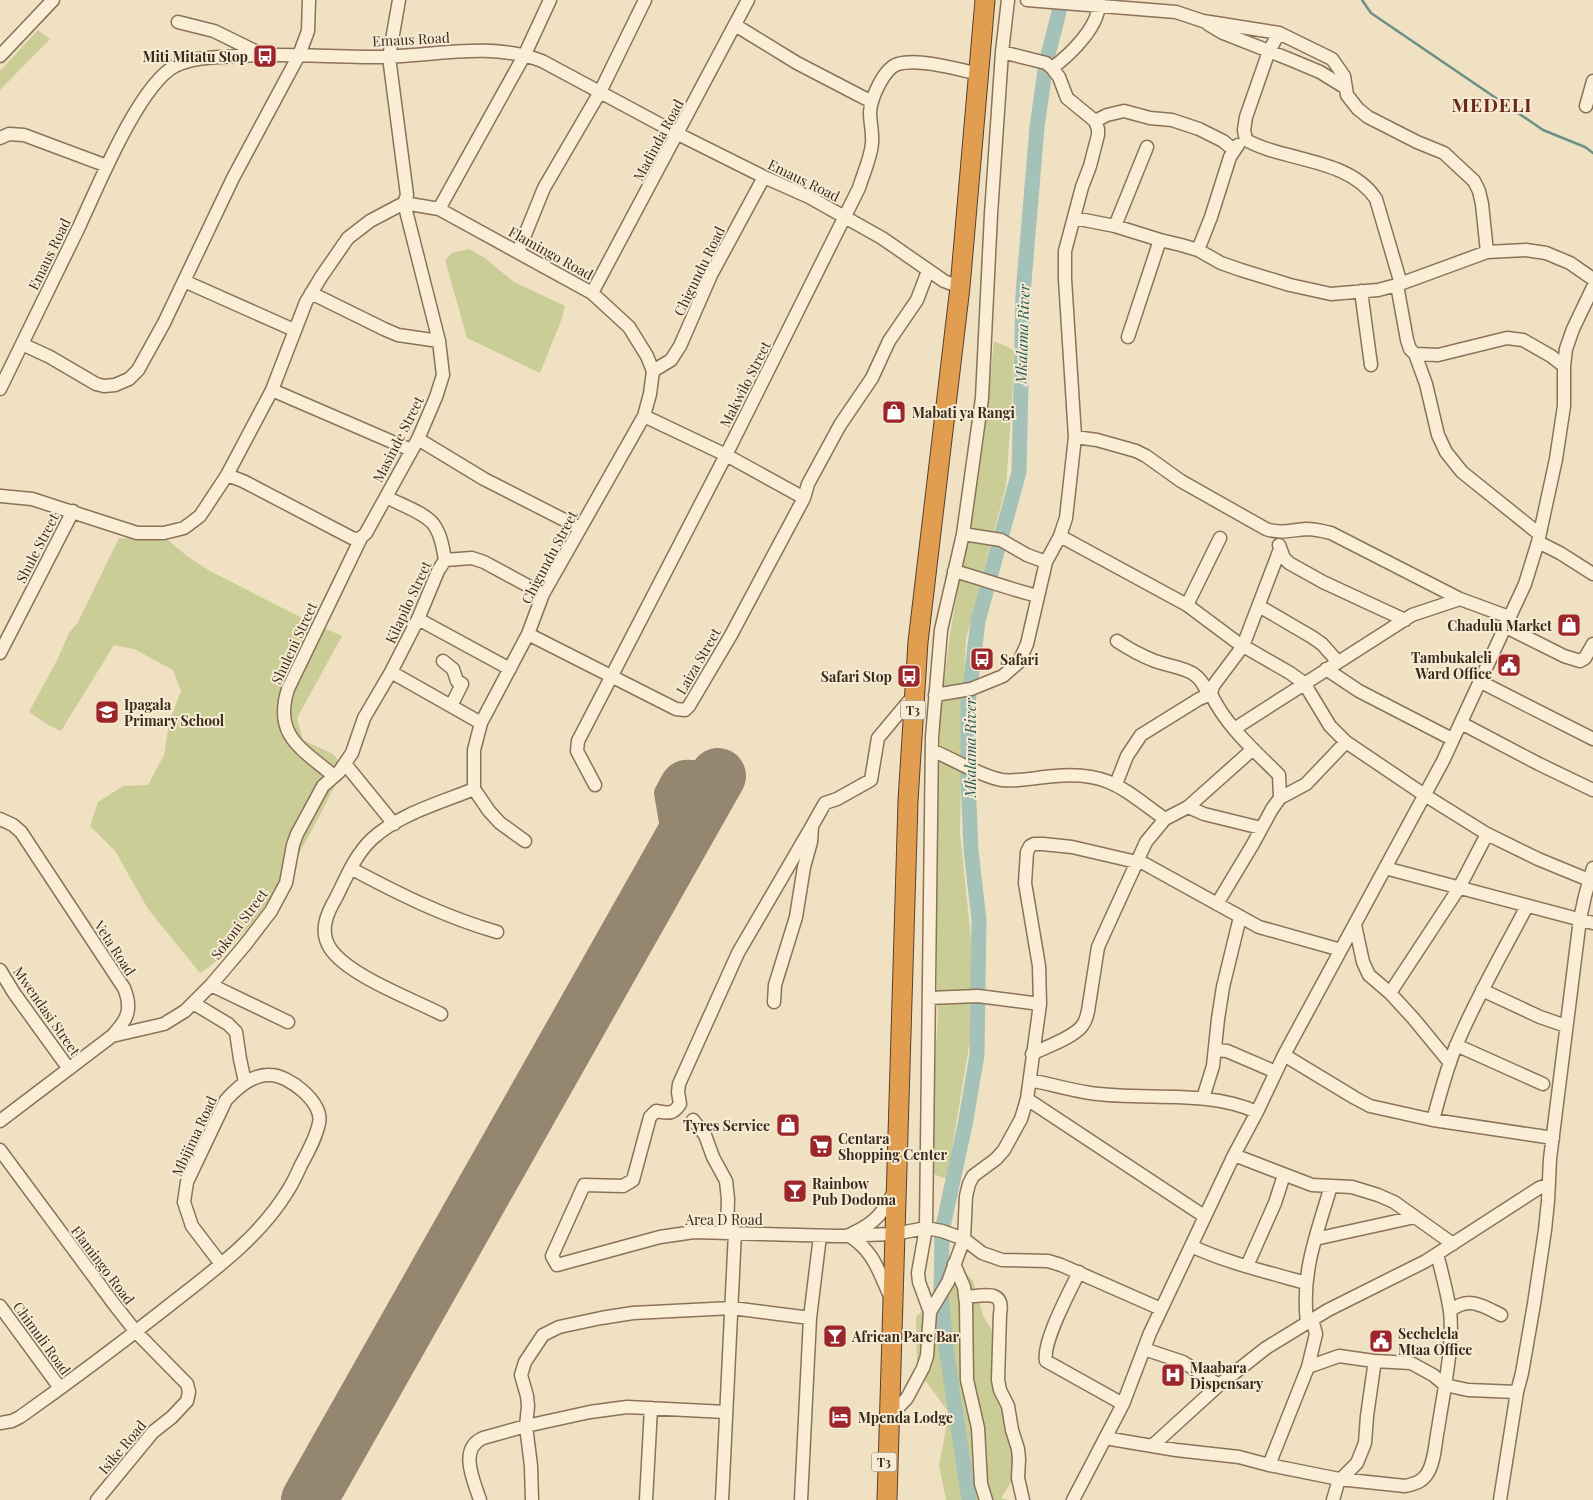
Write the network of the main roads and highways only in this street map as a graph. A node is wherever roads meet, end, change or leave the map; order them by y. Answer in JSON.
{"nodes":[{"id":1,"x":985,"y":0,"type":"edge"},
{"id":2,"x":889,"y":1421,"type":"junction"},
{"id":3,"x":880,"y":1500,"type":"edge"},
{"id":4,"x":887,"y":1500,"type":"edge"}],
"edges":[{"from":1,"to":2,"type":"highway","number":"T3"},
{"from":2,"to":3,"type":"highway","number":"T3"},
{"from":2,"to":4,"type":"highway","number":"T3"}]}
